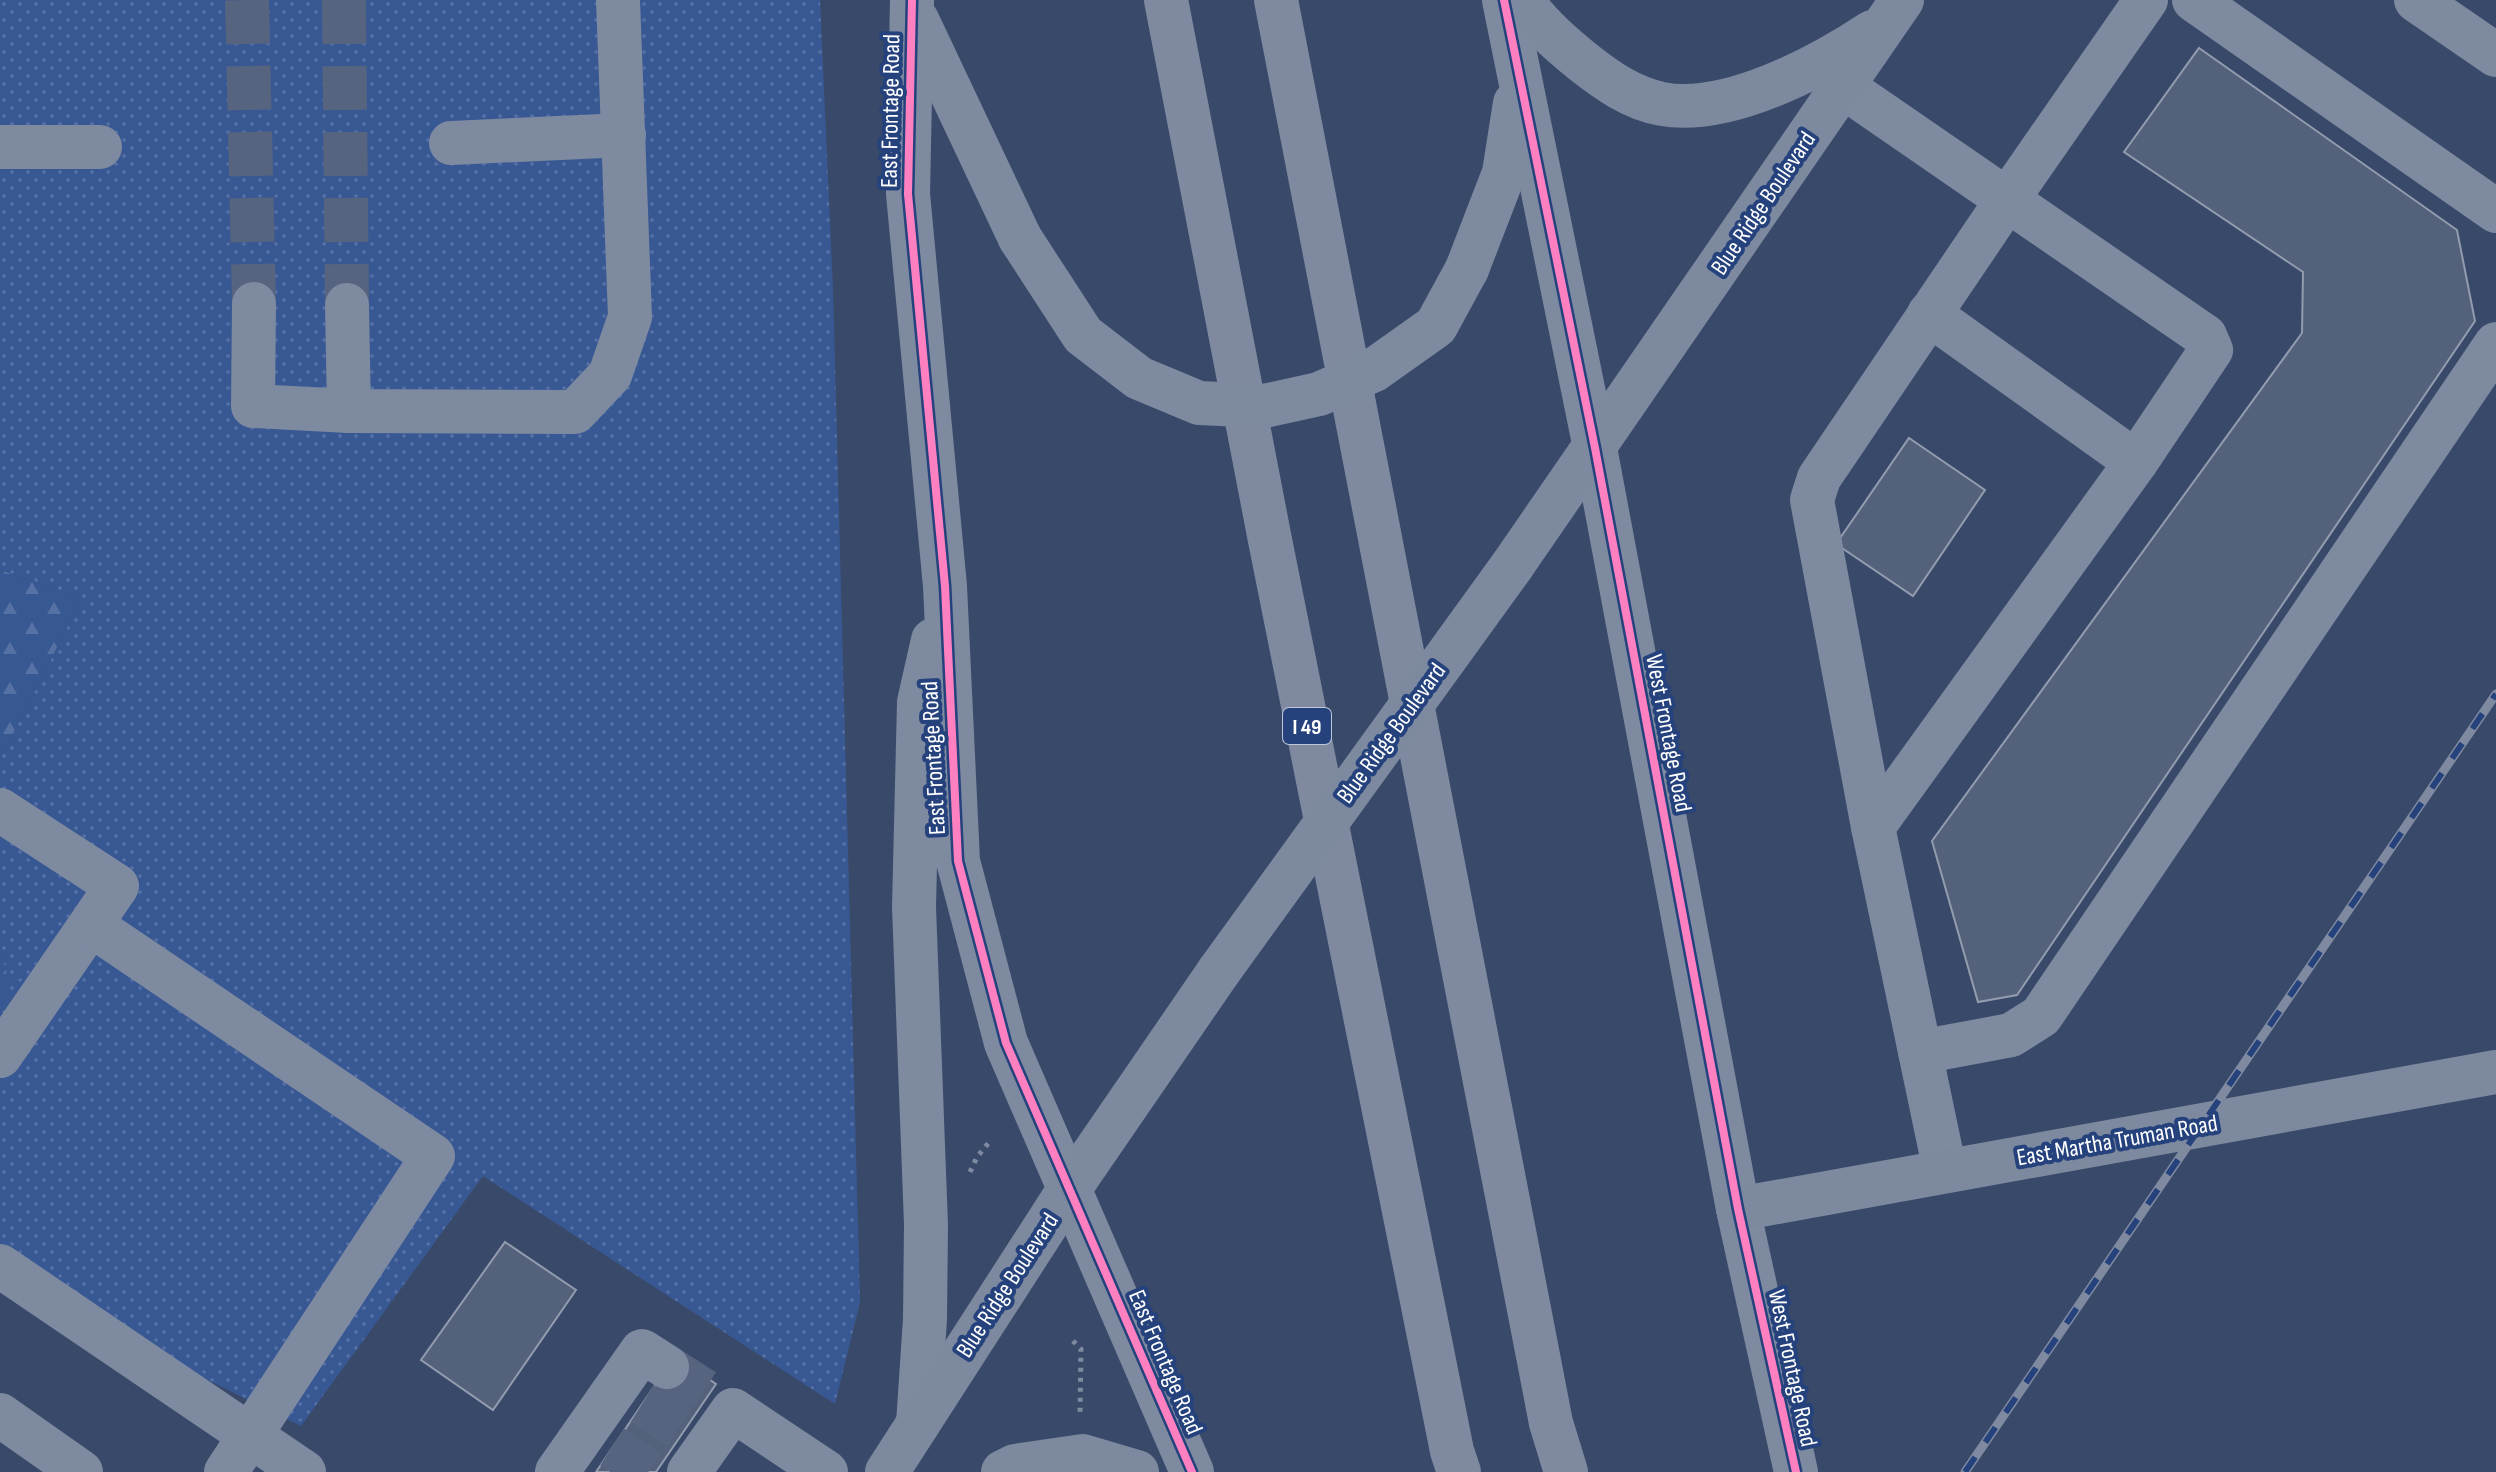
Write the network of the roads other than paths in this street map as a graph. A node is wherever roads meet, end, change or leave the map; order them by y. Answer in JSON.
{"nodes":[{"id":1,"x":618,"y":0,"type":"edge"},
{"id":2,"x":1166,"y":0,"type":"edge"},
{"id":3,"x":1276,"y":0,"type":"edge"},
{"id":4,"x":1504,"y":0,"type":"edge"},
{"id":5,"x":1522,"y":0,"type":"edge"},
{"id":6,"x":2146,"y":0,"type":"edge"},
{"id":7,"x":2194,"y":0,"type":"edge"},
{"id":8,"x":2416,"y":0,"type":"edge"},
{"id":9,"x":913,"y":5,"type":"edge"},
{"id":10,"x":1895,"y":11,"type":"edge"},
{"id":11,"x":2496,"y":55,"type":"edge"},
{"id":12,"x":1520,"y":75,"type":"junction"},
{"id":13,"x":1842,"y":86,"type":"junction"},
{"id":14,"x":624,"y":135,"type":"junction"},
{"id":15,"x":451,"y":143,"type":"dead end"},
{"id":16,"x":0,"y":147,"type":"edge"},
{"id":17,"x":100,"y":147,"type":"dead end"},
{"id":18,"x":2007,"y":200,"type":"junction"},
{"id":19,"x":2496,"y":211,"type":"edge"},
{"id":20,"x":254,"y":304,"type":"tunnel mouth"},
{"id":21,"x":347,"y":305,"type":"tunnel mouth"},
{"id":22,"x":1929,"y":314,"type":"junction"},
{"id":23,"x":2496,"y":344,"type":"edge"},
{"id":24,"x":349,"y":411,"type":"junction"},
{"id":25,"x":1595,"y":448,"type":"junction"},
{"id":26,"x":2136,"y":462,"type":"junction"},
{"id":27,"x":945,"y":586,"type":"junction"},
{"id":28,"x":0,"y":810,"type":"edge"},
{"id":29,"x":1873,"y":827,"type":"junction"},
{"id":30,"x":91,"y":925,"type":"junction"},
{"id":31,"x":1920,"y":1052,"type":"junction"},
{"id":32,"x":0,"y":1056,"type":"edge"},
{"id":33,"x":2496,"y":1072,"type":"edge"},
{"id":34,"x":1945,"y":1171,"type":"junction"},
{"id":35,"x":1070,"y":1188,"type":"junction"},
{"id":36,"x":1738,"y":1209,"type":"junction"},
{"id":37,"x":0,"y":1266,"type":"edge"},
{"id":38,"x":667,"y":1367,"type":"tunnel mouth"},
{"id":39,"x":0,"y":1415,"type":"edge"},
{"id":40,"x":918,"y":1424,"type":"junction"},
{"id":41,"x":250,"y":1436,"type":"junction"},
{"id":42,"x":694,"y":1450,"type":"edge"},
{"id":43,"x":81,"y":1472,"type":"edge"},
{"id":44,"x":226,"y":1472,"type":"edge"},
{"id":45,"x":304,"y":1472,"type":"edge"},
{"id":46,"x":558,"y":1472,"type":"edge"},
{"id":47,"x":826,"y":1472,"type":"edge"},
{"id":48,"x":887,"y":1472,"type":"edge"},
{"id":49,"x":1003,"y":1472,"type":"edge"},
{"id":50,"x":1137,"y":1472,"type":"edge"},
{"id":51,"x":1192,"y":1472,"type":"edge"},
{"id":52,"x":1459,"y":1472,"type":"edge"},
{"id":53,"x":1566,"y":1472,"type":"edge"},
{"id":54,"x":1796,"y":1472,"type":"edge"}],
"edges":[{"from":1,"to":14,"type":"street"},
{"from":2,"to":52,"type":"highway","number":"I 49"},
{"from":3,"to":53,"type":"highway"},
{"from":4,"to":12,"type":"street","name":"West Frontage Road"},
{"from":5,"to":10,"type":"main road"},
{"from":6,"to":18,"type":"street"},
{"from":7,"to":19,"type":"street"},
{"from":8,"to":11,"type":"street"},
{"from":9,"to":12,"type":"street","bridge":true},
{"from":9,"to":27,"type":"street","name":"East Frontage Road"},
{"from":10,"to":13,"type":"main road","name":"Blue Ridge Boulevard"},
{"from":12,"to":25,"type":"street","name":"West Frontage Road"},
{"from":13,"to":18,"type":"street"},
{"from":13,"to":25,"type":"main road","name":"Blue Ridge Boulevard"},
{"from":14,"to":15,"type":"street"},
{"from":14,"to":24,"type":"street"},
{"from":16,"to":17,"type":"street"},
{"from":18,"to":22,"type":"street"},
{"from":18,"to":26,"type":"street"},
{"from":20,"to":24,"type":"street"},
{"from":21,"to":24,"type":"street"},
{"from":22,"to":26,"type":"street"},
{"from":22,"to":29,"type":"street"},
{"from":23,"to":31,"type":"street"},
{"from":25,"to":35,"type":"main road","name":"Blue Ridge Boulevard","bridge":true},
{"from":25,"to":36,"type":"street","name":"West Frontage Road"},
{"from":26,"to":29,"type":"street"},
{"from":27,"to":35,"type":"street","name":"East Frontage Road"},
{"from":27,"to":40,"type":"street"},
{"from":28,"to":30,"type":"street"},
{"from":29,"to":31,"type":"street"},
{"from":30,"to":32,"type":"street"},
{"from":30,"to":41,"type":"street"},
{"from":31,"to":34,"type":"street"},
{"from":33,"to":34,"type":"main road","name":"East Martha Truman Road"},
{"from":34,"to":36,"type":"main road","name":"East Martha Truman Road"},
{"from":35,"to":40,"type":"main road","name":"Blue Ridge Boulevard"},
{"from":35,"to":51,"type":"street","name":"East Frontage Road"},
{"from":36,"to":54,"type":"street","name":"West Frontage Road"},
{"from":37,"to":41,"type":"street"},
{"from":38,"to":46,"type":"street"},
{"from":39,"to":43,"type":"street"},
{"from":40,"to":48,"type":"main road","name":"Blue Ridge Boulevard"},
{"from":41,"to":44,"type":"street"},
{"from":41,"to":45,"type":"street"},
{"from":42,"to":47,"type":"street"},
{"from":49,"to":50,"type":"main road"}]}
